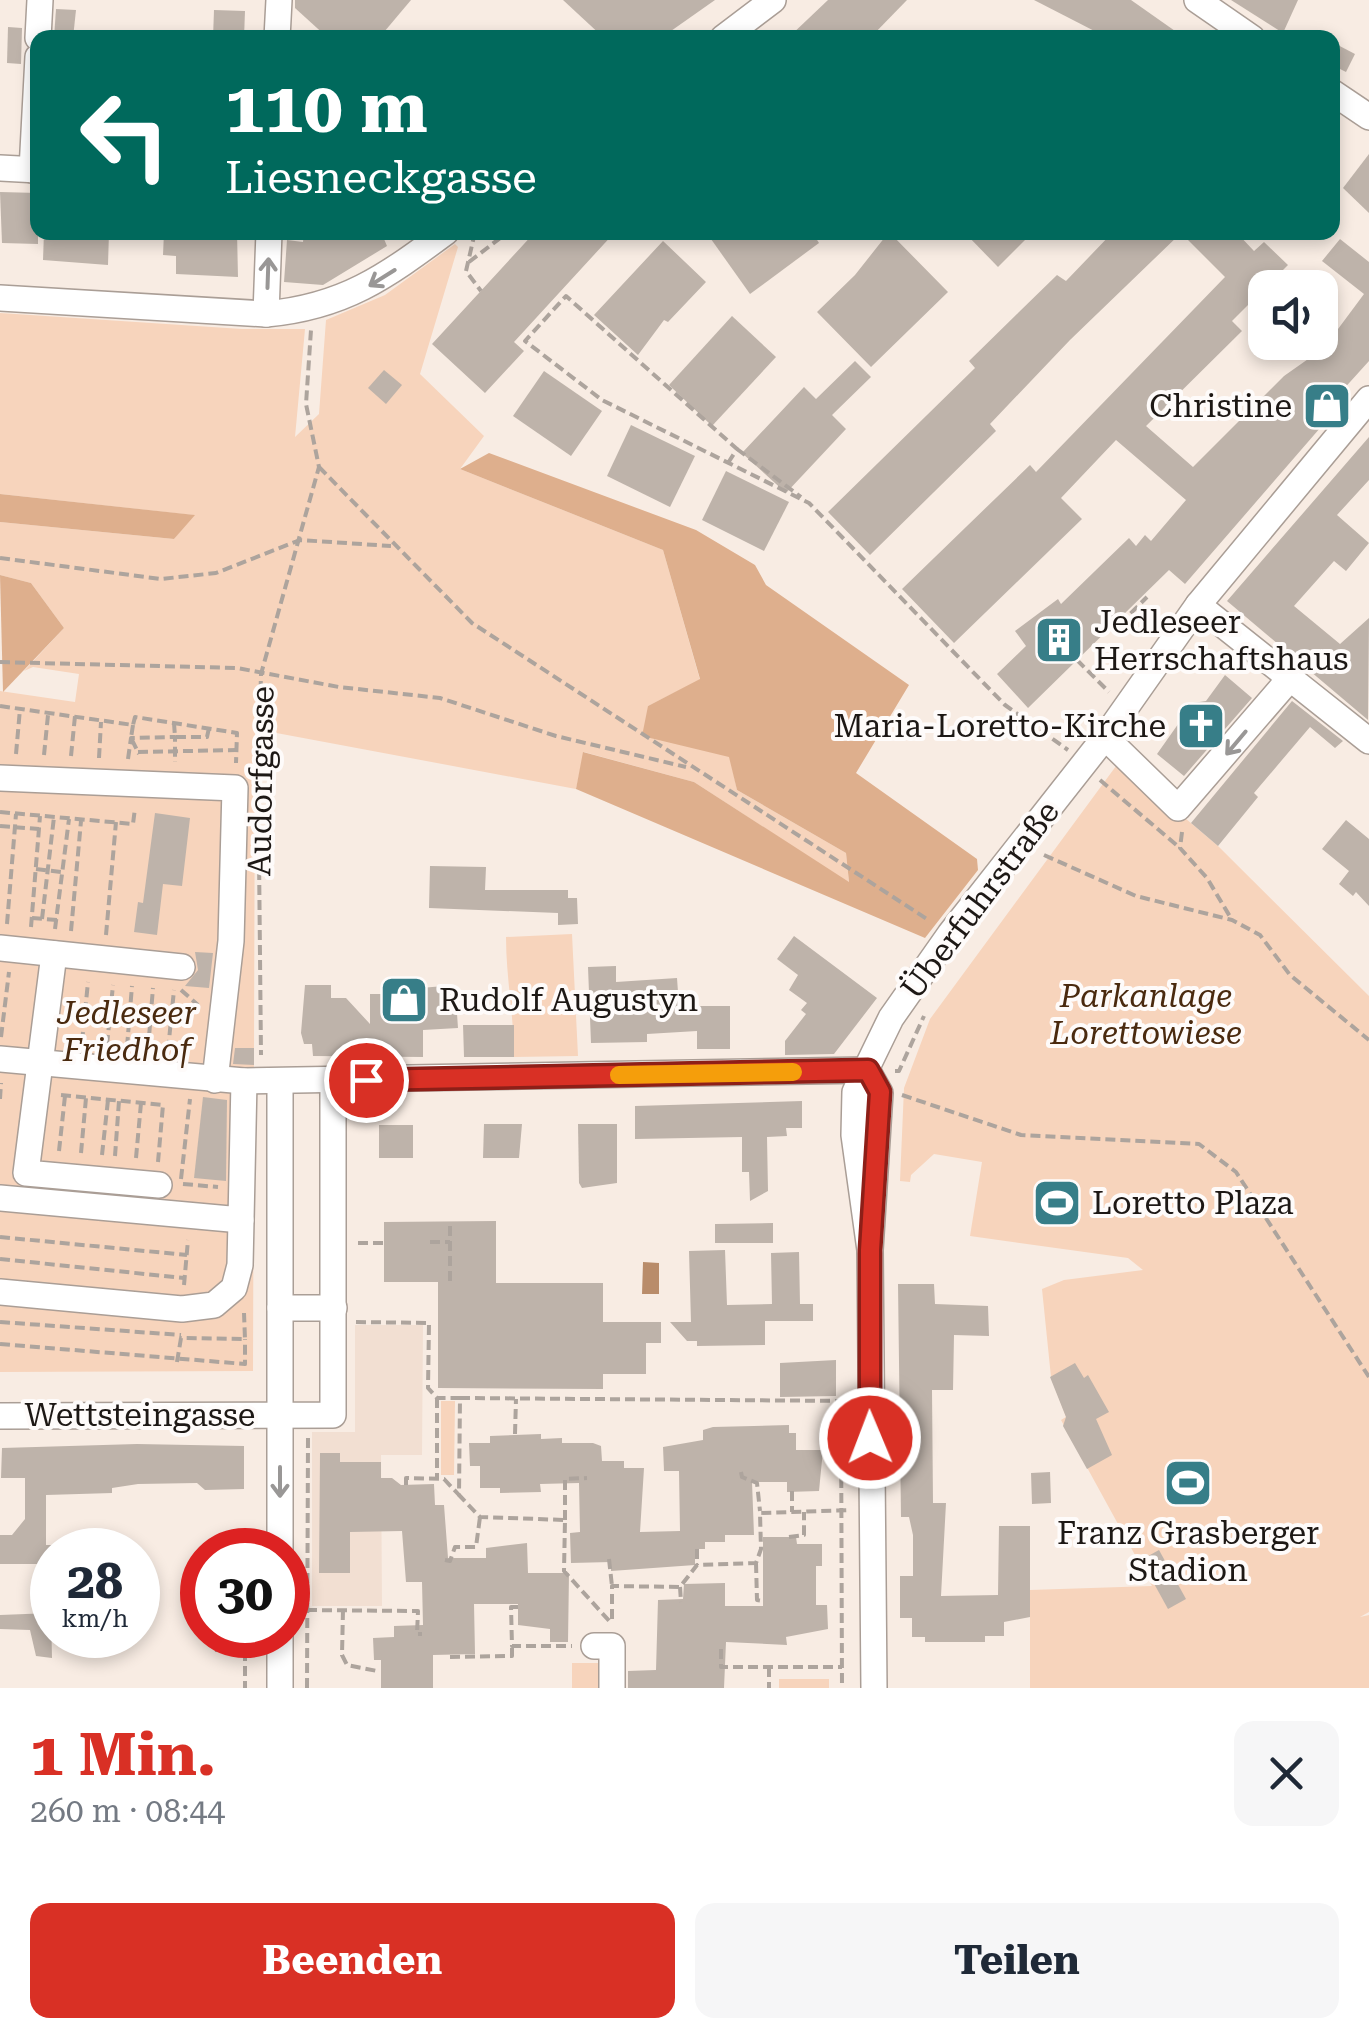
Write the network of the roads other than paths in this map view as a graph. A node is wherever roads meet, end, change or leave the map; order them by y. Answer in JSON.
{"nodes":[{"id":1,"x":40,"y":0,"type":"edge"},
{"id":2,"x":279,"y":0,"type":"edge"},
{"id":3,"x":773,"y":0,"type":"edge"},
{"id":4,"x":1197,"y":0,"type":"edge"},
{"id":5,"x":38,"y":30,"type":"edge"},
{"id":6,"x":277,"y":30,"type":"edge"},
{"id":7,"x":734,"y":30,"type":"edge"},
{"id":8,"x":1240,"y":30,"type":"edge"},
{"id":9,"x":1340,"y":97,"type":"edge"},
{"id":10,"x":1369,"y":117,"type":"edge"},
{"id":11,"x":0,"y":168,"type":"edge"},
{"id":12,"x":30,"y":170,"type":"edge"},
{"id":13,"x":269,"y":240,"type":"edge"},
{"id":14,"x":435,"y":240,"type":"edge"},
{"id":15,"x":0,"y":298,"type":"edge"},
{"id":16,"x":266,"y":314,"type":"junction"},
{"id":17,"x":1369,"y":399,"type":"edge"},
{"id":18,"x":1198,"y":605,"type":"junction"},
{"id":19,"x":1292,"y":676,"type":"junction"},
{"id":20,"x":1105,"y":736,"type":"junction"},
{"id":21,"x":1369,"y":741,"type":"edge"},
{"id":22,"x":7,"y":779,"type":"edge"},
{"id":23,"x":10,"y":937,"type":"edge"},
{"id":24,"x":54,"y":944,"type":"junction"},
{"id":25,"x":177,"y":971,"type":"road end"},
{"id":26,"x":0,"y":1060,"type":"edge"},
{"id":27,"x":40,"y":1063,"type":"junction"},
{"id":28,"x":216,"y":1080,"type":"junction"},
{"id":29,"x":333,"y":1080,"type":"junction"},
{"id":30,"x":262,"y":1081,"type":"junction"},
{"id":31,"x":874,"y":1081,"type":"junction"},
{"id":32,"x":113,"y":1181,"type":"road end"},
{"id":33,"x":0,"y":1198,"type":"edge"},
{"id":34,"x":241,"y":1220,"type":"junction"},
{"id":35,"x":0,"y":1292,"type":"edge"},
{"id":36,"x":280,"y":1308,"type":"junction"},
{"id":37,"x":342,"y":1308,"type":"junction"},
{"id":38,"x":280,"y":1414,"type":"junction"},
{"id":39,"x":0,"y":1416,"type":"edge"},
{"id":40,"x":280,"y":1528,"type":"edge"},
{"id":41,"x":603,"y":1646,"type":"road end"},
{"id":42,"x":280,"y":1658,"type":"edge"},
{"id":43,"x":280,"y":1688,"type":"edge"},
{"id":44,"x":612,"y":1688,"type":"edge"},
{"id":45,"x":874,"y":1688,"type":"edge"}],
"edges":[{"from":1,"to":5,"type":"street"},
{"from":2,"to":6,"type":"street"},
{"from":3,"to":7,"type":"street"},
{"from":4,"to":8,"type":"street"},
{"from":9,"to":10,"type":"street"},
{"from":11,"to":12,"type":"street"},
{"from":16,"to":13,"type":"street","one_way":true},
{"from":14,"to":16,"type":"street","one_way":true},
{"from":15,"to":16,"type":"street"},
{"from":17,"to":18,"type":"street","name":"Überfuhrstraße"},
{"from":18,"to":19,"type":"street"},
{"from":18,"to":20,"type":"street","name":"Überfuhrstraße"},
{"from":19,"to":20,"type":"street","one_way":true},
{"from":19,"to":21,"type":"street"},
{"from":20,"to":31,"type":"street","name":"Überfuhrstraße"},
{"from":22,"to":28,"type":"street"},
{"from":23,"to":24,"type":"street"},
{"from":24,"to":25,"type":"street"},
{"from":24,"to":27,"type":"street"},
{"from":26,"to":27,"type":"street"},
{"from":27,"to":28,"type":"street"},
{"from":27,"to":32,"type":"street"},
{"from":28,"to":30,"type":"street"},
{"from":29,"to":30,"type":"street"},
{"from":29,"to":31,"type":"street"},
{"from":29,"to":37,"type":"street"},
{"from":30,"to":34,"type":"street"},
{"from":30,"to":36,"type":"street"},
{"from":31,"to":45,"type":"street","name":"Überfuhrstraße"},
{"from":33,"to":34,"type":"street"},
{"from":34,"to":35,"type":"street"},
{"from":36,"to":37,"type":"street"},
{"from":36,"to":38,"type":"street"},
{"from":37,"to":38,"type":"street"},
{"from":38,"to":39,"type":"street","name":"Wettsteingasse"},
{"from":38,"to":40,"type":"street","one_way":true},
{"from":41,"to":44,"type":"street"},
{"from":42,"to":43,"type":"street"}]}
